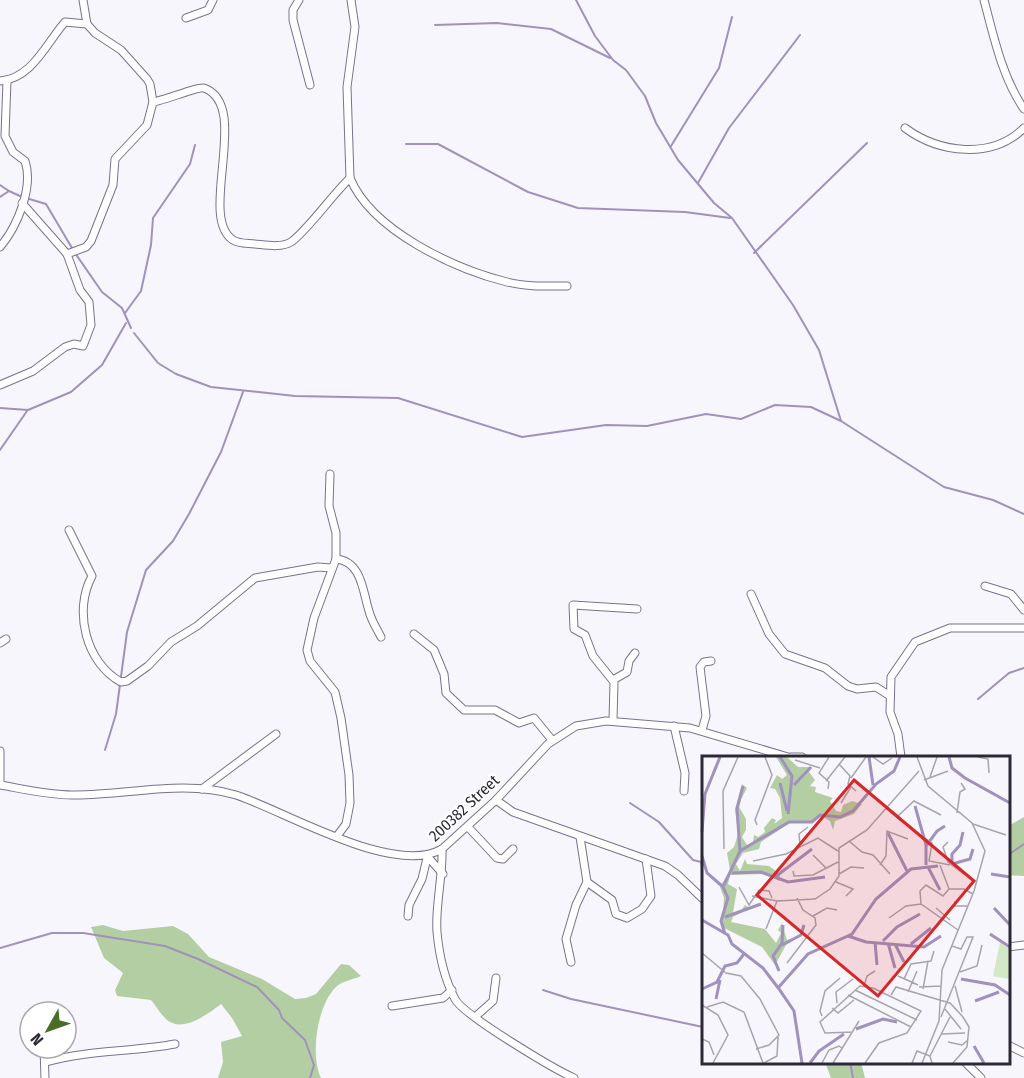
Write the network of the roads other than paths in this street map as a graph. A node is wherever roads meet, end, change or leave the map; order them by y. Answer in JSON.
{"nodes":[{"id":1,"x":83,"y":0,"type":"edge"},
{"id":2,"x":213,"y":0,"type":"edge"},
{"id":3,"x":299,"y":0,"type":"edge"},
{"id":4,"x":351,"y":0,"type":"edge"},
{"id":5,"x":984,"y":0,"type":"edge"},
{"id":6,"x":186,"y":18,"type":"dead end"},
{"id":7,"x":87,"y":24,"type":"junction"},
{"id":8,"x":4,"y":80,"type":"edge"},
{"id":9,"x":310,"y":85,"type":"dead end"},
{"id":10,"x":153,"y":102,"type":"junction"},
{"id":11,"x":1024,"y":109,"type":"edge"},
{"id":12,"x":905,"y":128,"type":"dead end"},
{"id":13,"x":1024,"y":128,"type":"edge"},
{"id":14,"x":350,"y":178,"type":"junction"},
{"id":15,"x":22,"y":203,"type":"junction"},
{"id":16,"x":0,"y":247,"type":"edge"},
{"id":17,"x":67,"y":254,"type":"junction"},
{"id":18,"x":567,"y":286,"type":"dead end"},
{"id":19,"x":0,"y":385,"type":"edge"},
{"id":20,"x":330,"y":474,"type":"dead end"},
{"id":21,"x":69,"y":530,"type":"dead end"},
{"id":22,"x":336,"y":560,"type":"junction"},
{"id":23,"x":332,"y":568,"type":"junction"},
{"id":24,"x":985,"y":586,"type":"dead end"},
{"id":25,"x":751,"y":594,"type":"dead end"},
{"id":26,"x":637,"y":609,"type":"dead end"},
{"id":27,"x":1024,"y":610,"type":"edge"},
{"id":28,"x":1024,"y":628,"type":"edge"},
{"id":29,"x":414,"y":634,"type":"dead end"},
{"id":30,"x":381,"y":637,"type":"dead end"},
{"id":31,"x":635,"y":653,"type":"dead end"},
{"id":32,"x":711,"y":661,"type":"dead end"},
{"id":33,"x":613,"y":680,"type":"junction"},
{"id":34,"x":890,"y":696,"type":"junction"},
{"id":35,"x":613,"y":721,"type":"junction"},
{"id":36,"x":674,"y":726,"type":"junction"},
{"id":37,"x":702,"y":730,"type":"junction"},
{"id":38,"x":276,"y":734,"type":"dead end"},
{"id":39,"x":552,"y":741,"type":"junction"},
{"id":40,"x":763,"y":748,"type":"junction"},
{"id":41,"x":0,"y":750,"type":"edge"},
{"id":42,"x":763,"y":756,"type":"edge"},
{"id":43,"x":786,"y":756,"type":"edge"},
{"id":44,"x":901,"y":756,"type":"edge"},
{"id":45,"x":0,"y":784,"type":"edge"},
{"id":46,"x":202,"y":789,"type":"junction"},
{"id":47,"x":684,"y":791,"type":"dead end"},
{"id":48,"x":496,"y":800,"type":"junction"},
{"id":49,"x":468,"y":827,"type":"junction"},
{"id":50,"x":337,"y":836,"type":"junction"},
{"id":51,"x":580,"y":837,"type":"junction"},
{"id":52,"x":442,"y":849,"type":"junction"},
{"id":53,"x":513,"y":849,"type":"dead end"},
{"id":54,"x":427,"y":856,"type":"junction"},
{"id":55,"x":646,"y":859,"type":"junction"},
{"id":56,"x":443,"y":874,"type":"junction"},
{"id":57,"x":587,"y":882,"type":"junction"},
{"id":58,"x":702,"y":898,"type":"edge"},
{"id":59,"x":408,"y":916,"type":"dead end"},
{"id":60,"x":1024,"y":945,"type":"edge"},
{"id":61,"x":1009,"y":947,"type":"edge"},
{"id":62,"x":571,"y":962,"type":"dead end"},
{"id":63,"x":496,"y":978,"type":"dead end"},
{"id":64,"x":452,"y":990,"type":"junction"},
{"id":65,"x":392,"y":1006,"type":"dead end"},
{"id":66,"x":476,"y":1017,"type":"junction"},
{"id":67,"x":175,"y":1044,"type":"dead end"},
{"id":68,"x":1009,"y":1046,"type":"edge"},
{"id":69,"x":1024,"y":1053,"type":"edge"},
{"id":70,"x":46,"y":1062,"type":"joint"},
{"id":71,"x":966,"y":1063,"type":"edge"},
{"id":72,"x":45,"y":1078,"type":"edge"},
{"id":73,"x":571,"y":1078,"type":"edge"},
{"id":74,"x":981,"y":1078,"type":"edge"}],
"edges":[{"from":1,"to":7,"type":"street"},
{"from":2,"to":6,"type":"street"},
{"from":3,"to":9,"type":"street"},
{"from":4,"to":14,"type":"street"},
{"from":5,"to":11,"type":"street"},
{"from":7,"to":8,"type":"street"},
{"from":7,"to":10,"type":"street"},
{"from":8,"to":15,"type":"street"},
{"from":10,"to":14,"type":"street"},
{"from":10,"to":17,"type":"street"},
{"from":12,"to":13,"type":"street"},
{"from":14,"to":18,"type":"street"},
{"from":15,"to":16,"type":"street"},
{"from":15,"to":17,"type":"street"},
{"from":17,"to":19,"type":"street"},
{"from":20,"to":22,"type":"street"},
{"from":21,"to":23,"type":"street"},
{"from":22,"to":23,"type":"street"},
{"from":22,"to":30,"type":"street"},
{"from":23,"to":50,"type":"street"},
{"from":24,"to":27,"type":"street"},
{"from":25,"to":34,"type":"street"},
{"from":26,"to":33,"type":"street"},
{"from":28,"to":34,"type":"street"},
{"from":29,"to":39,"type":"street"},
{"from":31,"to":33,"type":"street"},
{"from":32,"to":37,"type":"street"},
{"from":33,"to":35,"type":"street"},
{"from":34,"to":44,"type":"street"},
{"from":35,"to":36,"type":"street","name":"200382 Street"},
{"from":35,"to":39,"type":"street","name":"200382 Street"},
{"from":36,"to":37,"type":"street","name":"200382 Street"},
{"from":36,"to":47,"type":"street"},
{"from":37,"to":40,"type":"street","name":"200382 Street"},
{"from":38,"to":46,"type":"street"},
{"from":39,"to":48,"type":"street","name":"200382 Street"},
{"from":40,"to":42,"type":"street"},
{"from":40,"to":43,"type":"street","name":"200382 Street"},
{"from":41,"to":45,"type":"street"},
{"from":45,"to":46,"type":"street","name":"200382 Street"},
{"from":46,"to":50,"type":"street","name":"200382 Street"},
{"from":48,"to":49,"type":"street","name":"200382 Street"},
{"from":48,"to":51,"type":"street"},
{"from":49,"to":52,"type":"street","name":"200382 Street"},
{"from":49,"to":53,"type":"street"},
{"from":50,"to":54,"type":"street","name":"200382 Street"},
{"from":51,"to":55,"type":"street"},
{"from":51,"to":57,"type":"street"},
{"from":52,"to":54,"type":"street","name":"200382 Street"},
{"from":52,"to":56,"type":"street"},
{"from":54,"to":56,"type":"street"},
{"from":54,"to":59,"type":"street"},
{"from":55,"to":57,"type":"street"},
{"from":55,"to":58,"type":"street"},
{"from":56,"to":64,"type":"street"},
{"from":57,"to":62,"type":"street"},
{"from":60,"to":61,"type":"street"},
{"from":63,"to":66,"type":"street"},
{"from":64,"to":65,"type":"street"},
{"from":64,"to":66,"type":"street"},
{"from":66,"to":73,"type":"street"},
{"from":67,"to":70,"type":"street"},
{"from":68,"to":69,"type":"street"},
{"from":70,"to":72,"type":"street"},
{"from":71,"to":74,"type":"street"}]}
